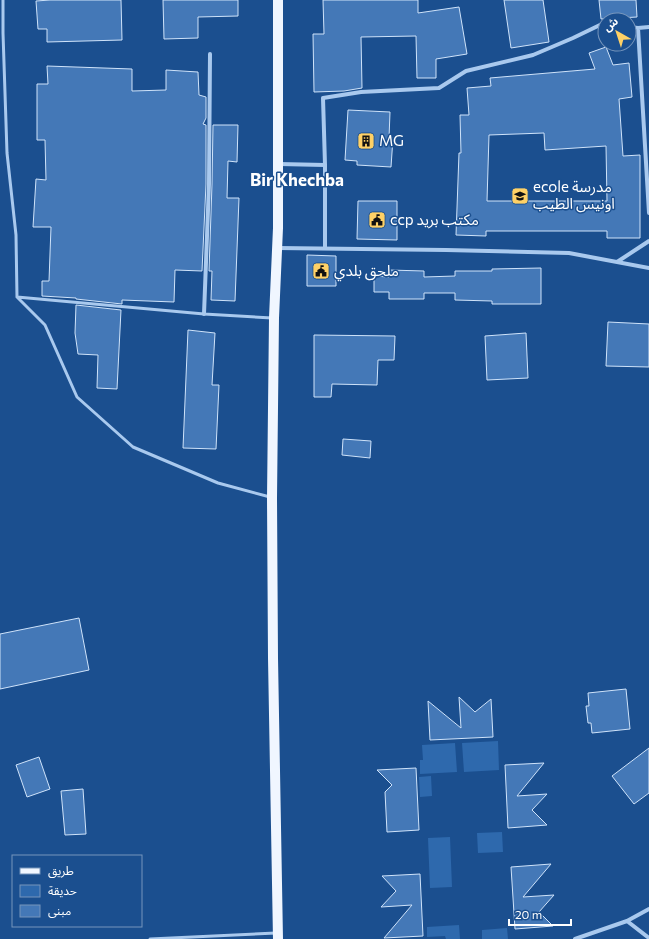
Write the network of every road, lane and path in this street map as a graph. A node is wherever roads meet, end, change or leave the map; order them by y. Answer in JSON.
{"nodes":[{"id":1,"x":3,"y":0,"type":"edge"},
{"id":2,"x":278,"y":0,"type":"edge"},
{"id":3,"x":597,"y":26,"type":"edge"},
{"id":4,"x":649,"y":27,"type":"edge"},
{"id":5,"x":638,"y":28,"type":"joint"},
{"id":6,"x":210,"y":54,"type":"dead end"},
{"id":7,"x":278,"y":164,"type":"junction"},
{"id":8,"x":325,"y":165,"type":"junction"},
{"id":9,"x":649,"y":213,"type":"edge"},
{"id":10,"x":649,"y":241,"type":"edge"},
{"id":11,"x":277,"y":248,"type":"junction"},
{"id":12,"x":325,"y":248,"type":"junction"},
{"id":13,"x":617,"y":262,"type":"junction"},
{"id":14,"x":649,"y":268,"type":"edge"},
{"id":15,"x":17,"y":297,"type":"junction"},
{"id":16,"x":204,"y":314,"type":"junction"},
{"id":17,"x":274,"y":318,"type":"junction"},
{"id":18,"x":272,"y":498,"type":"junction"},
{"id":19,"x":649,"y":910,"type":"edge"},
{"id":20,"x":627,"y":921,"type":"junction"},
{"id":21,"x":278,"y":936,"type":"edge"},
{"id":22,"x":649,"y":938,"type":"edge"},
{"id":23,"x":150,"y":939,"type":"edge"},
{"id":24,"x":575,"y":939,"type":"edge"}],
"edges":[{"from":1,"to":15,"type":"lane"},
{"from":2,"to":7,"type":"main road"},
{"from":3,"to":8,"type":"street"},
{"from":4,"to":5,"type":"street"},
{"from":5,"to":9,"type":"street"},
{"from":6,"to":16,"type":"street"},
{"from":7,"to":8,"type":"street"},
{"from":7,"to":11,"type":"main road"},
{"from":8,"to":12,"type":"street"},
{"from":10,"to":13,"type":"street"},
{"from":11,"to":12,"type":"street"},
{"from":11,"to":17,"type":"main road"},
{"from":12,"to":13,"type":"street"},
{"from":13,"to":14,"type":"street"},
{"from":15,"to":16,"type":"lane"},
{"from":15,"to":18,"type":"lane"},
{"from":16,"to":17,"type":"lane"},
{"from":17,"to":18,"type":"main road"},
{"from":18,"to":21,"type":"main road"},
{"from":19,"to":20,"type":"street"},
{"from":20,"to":22,"type":"street"},
{"from":20,"to":24,"type":"street"},
{"from":21,"to":23,"type":"lane"}]}
